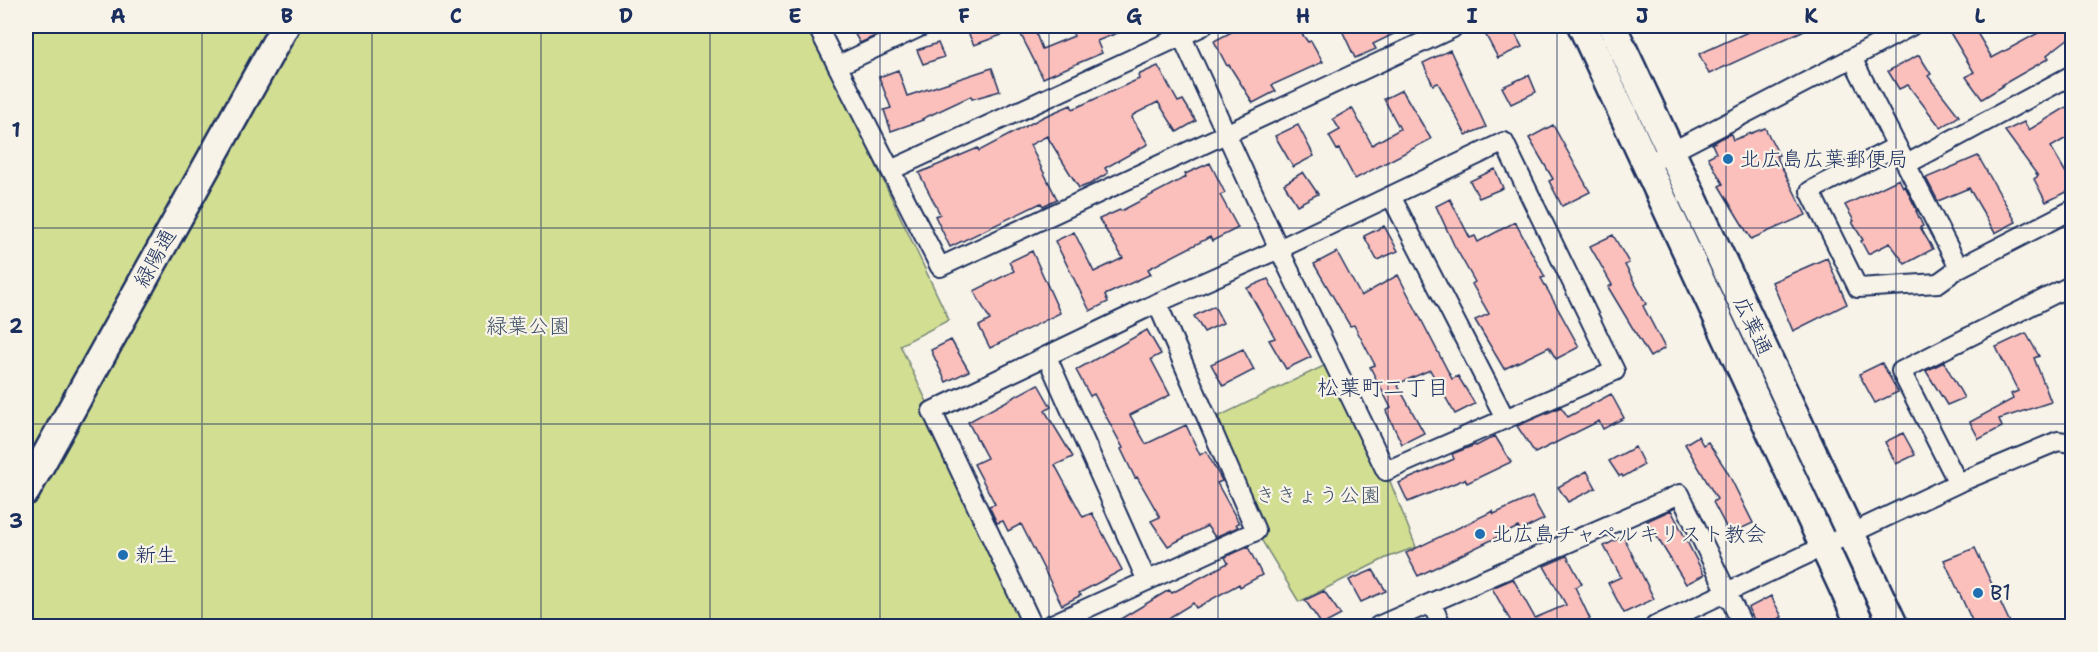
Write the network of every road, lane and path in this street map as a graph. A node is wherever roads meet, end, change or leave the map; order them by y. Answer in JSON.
{"nodes":[{"id":1,"x":285,"y":26,"type":"edge"},
{"id":2,"x":817,"y":26,"type":"edge"},
{"id":3,"x":922,"y":26,"type":"edge"},
{"id":4,"x":1203,"y":26,"type":"edge"},
{"id":5,"x":1452,"y":26,"type":"edge"},
{"id":6,"x":1582,"y":26,"type":"edge"},
{"id":7,"x":1612,"y":26,"type":"edge"},
{"id":8,"x":1911,"y":26,"type":"edge"},
{"id":9,"x":1180,"y":31,"type":"edge"},
{"id":10,"x":1852,"y":58,"type":"junction"},
{"id":11,"x":838,"y":65,"type":"junction"},
{"id":12,"x":2073,"y":75,"type":"edge"},
{"id":13,"x":1226,"y":134,"type":"junction"},
{"id":14,"x":1896,"y":146,"type":"junction"},
{"id":15,"x":1660,"y":158,"type":"junction"},
{"id":16,"x":1907,"y":164,"type":"junction"},
{"id":17,"x":891,"y":170,"type":"junction"},
{"id":18,"x":1390,"y":196,"type":"junction"},
{"id":19,"x":2073,"y":210,"type":"edge"},
{"id":20,"x":1279,"y":249,"type":"junction"},
{"id":21,"x":1959,"y":268,"type":"junction"},
{"id":22,"x":2073,"y":285,"type":"edge"},
{"id":23,"x":1157,"y":303,"type":"junction"},
{"id":24,"x":1047,"y":357,"type":"junction"},
{"id":25,"x":1505,"y":418,"type":"junction"},
{"id":26,"x":2073,"y":443,"type":"edge"},
{"id":27,"x":1958,"y":483,"type":"junction"},
{"id":28,"x":26,"y":491,"type":"edge"},
{"id":29,"x":1850,"y":534,"type":"junction"},
{"id":30,"x":1823,"y":547,"type":"junction"},
{"id":31,"x":1147,"y":581,"type":"junction"},
{"id":32,"x":1728,"y":592,"type":"junction"},
{"id":33,"x":1431,"y":603,"type":"junction"},
{"id":34,"x":1415,"y":619,"type":"edge"},
{"id":35,"x":1033,"y":627,"type":"edge"},
{"id":36,"x":1048,"y":627,"type":"edge"},
{"id":37,"x":1378,"y":627,"type":"edge"},
{"id":38,"x":1442,"y":627,"type":"edge"},
{"id":39,"x":1655,"y":627,"type":"edge"},
{"id":40,"x":1743,"y":627,"type":"edge"},
{"id":41,"x":1861,"y":627,"type":"edge"},
{"id":42,"x":1894,"y":627,"type":"edge"}],
"edges":[{"from":1,"to":28,"type":"street","name":"緑陽通"},
{"from":2,"to":11,"type":"street"},
{"from":3,"to":11,"type":"street"},
{"from":4,"to":9,"type":"street"},
{"from":5,"to":13,"type":"street"},
{"from":6,"to":15,"type":"street","name":"広葉通"},
{"from":7,"to":15,"type":"street","name":"広葉通"},
{"from":8,"to":10,"type":"street"},
{"from":9,"to":13,"type":"street"},
{"from":9,"to":17,"type":"street"},
{"from":10,"to":14,"type":"street"},
{"from":10,"to":15,"type":"street"},
{"from":11,"to":17,"type":"street"},
{"from":12,"to":16,"type":"street"},
{"from":13,"to":17,"type":"street"},
{"from":13,"to":20,"type":"street"},
{"from":14,"to":16,"type":"street"},
{"from":14,"to":21,"type":"street"},
{"from":15,"to":29,"type":"street","name":"広葉通"},
{"from":15,"to":30,"type":"street","name":"広葉通"},
{"from":16,"to":21,"type":"street"},
{"from":18,"to":20,"type":"street"},
{"from":18,"to":25,"type":"street"},
{"from":18,"to":25,"type":"street"},
{"from":19,"to":21,"type":"street"},
{"from":20,"to":23,"type":"street"},
{"from":20,"to":25,"type":"street"},
{"from":22,"to":27,"type":"street"},
{"from":23,"to":24,"type":"street"},
{"from":23,"to":31,"type":"street"},
{"from":24,"to":31,"type":"street"},
{"from":24,"to":35,"type":"street"},
{"from":26,"to":27,"type":"street"},
{"from":27,"to":29,"type":"street"},
{"from":29,"to":30,"type":"street"},
{"from":29,"to":42,"type":"street","name":"広葉通"},
{"from":30,"to":32,"type":"street"},
{"from":30,"to":41,"type":"street","name":"広葉通"},
{"from":31,"to":36,"type":"street"},
{"from":32,"to":33,"type":"street"},
{"from":32,"to":39,"type":"street"},
{"from":32,"to":40,"type":"street"},
{"from":33,"to":34,"type":"street"},
{"from":33,"to":38,"type":"street"},
{"from":34,"to":37,"type":"street"}]}
